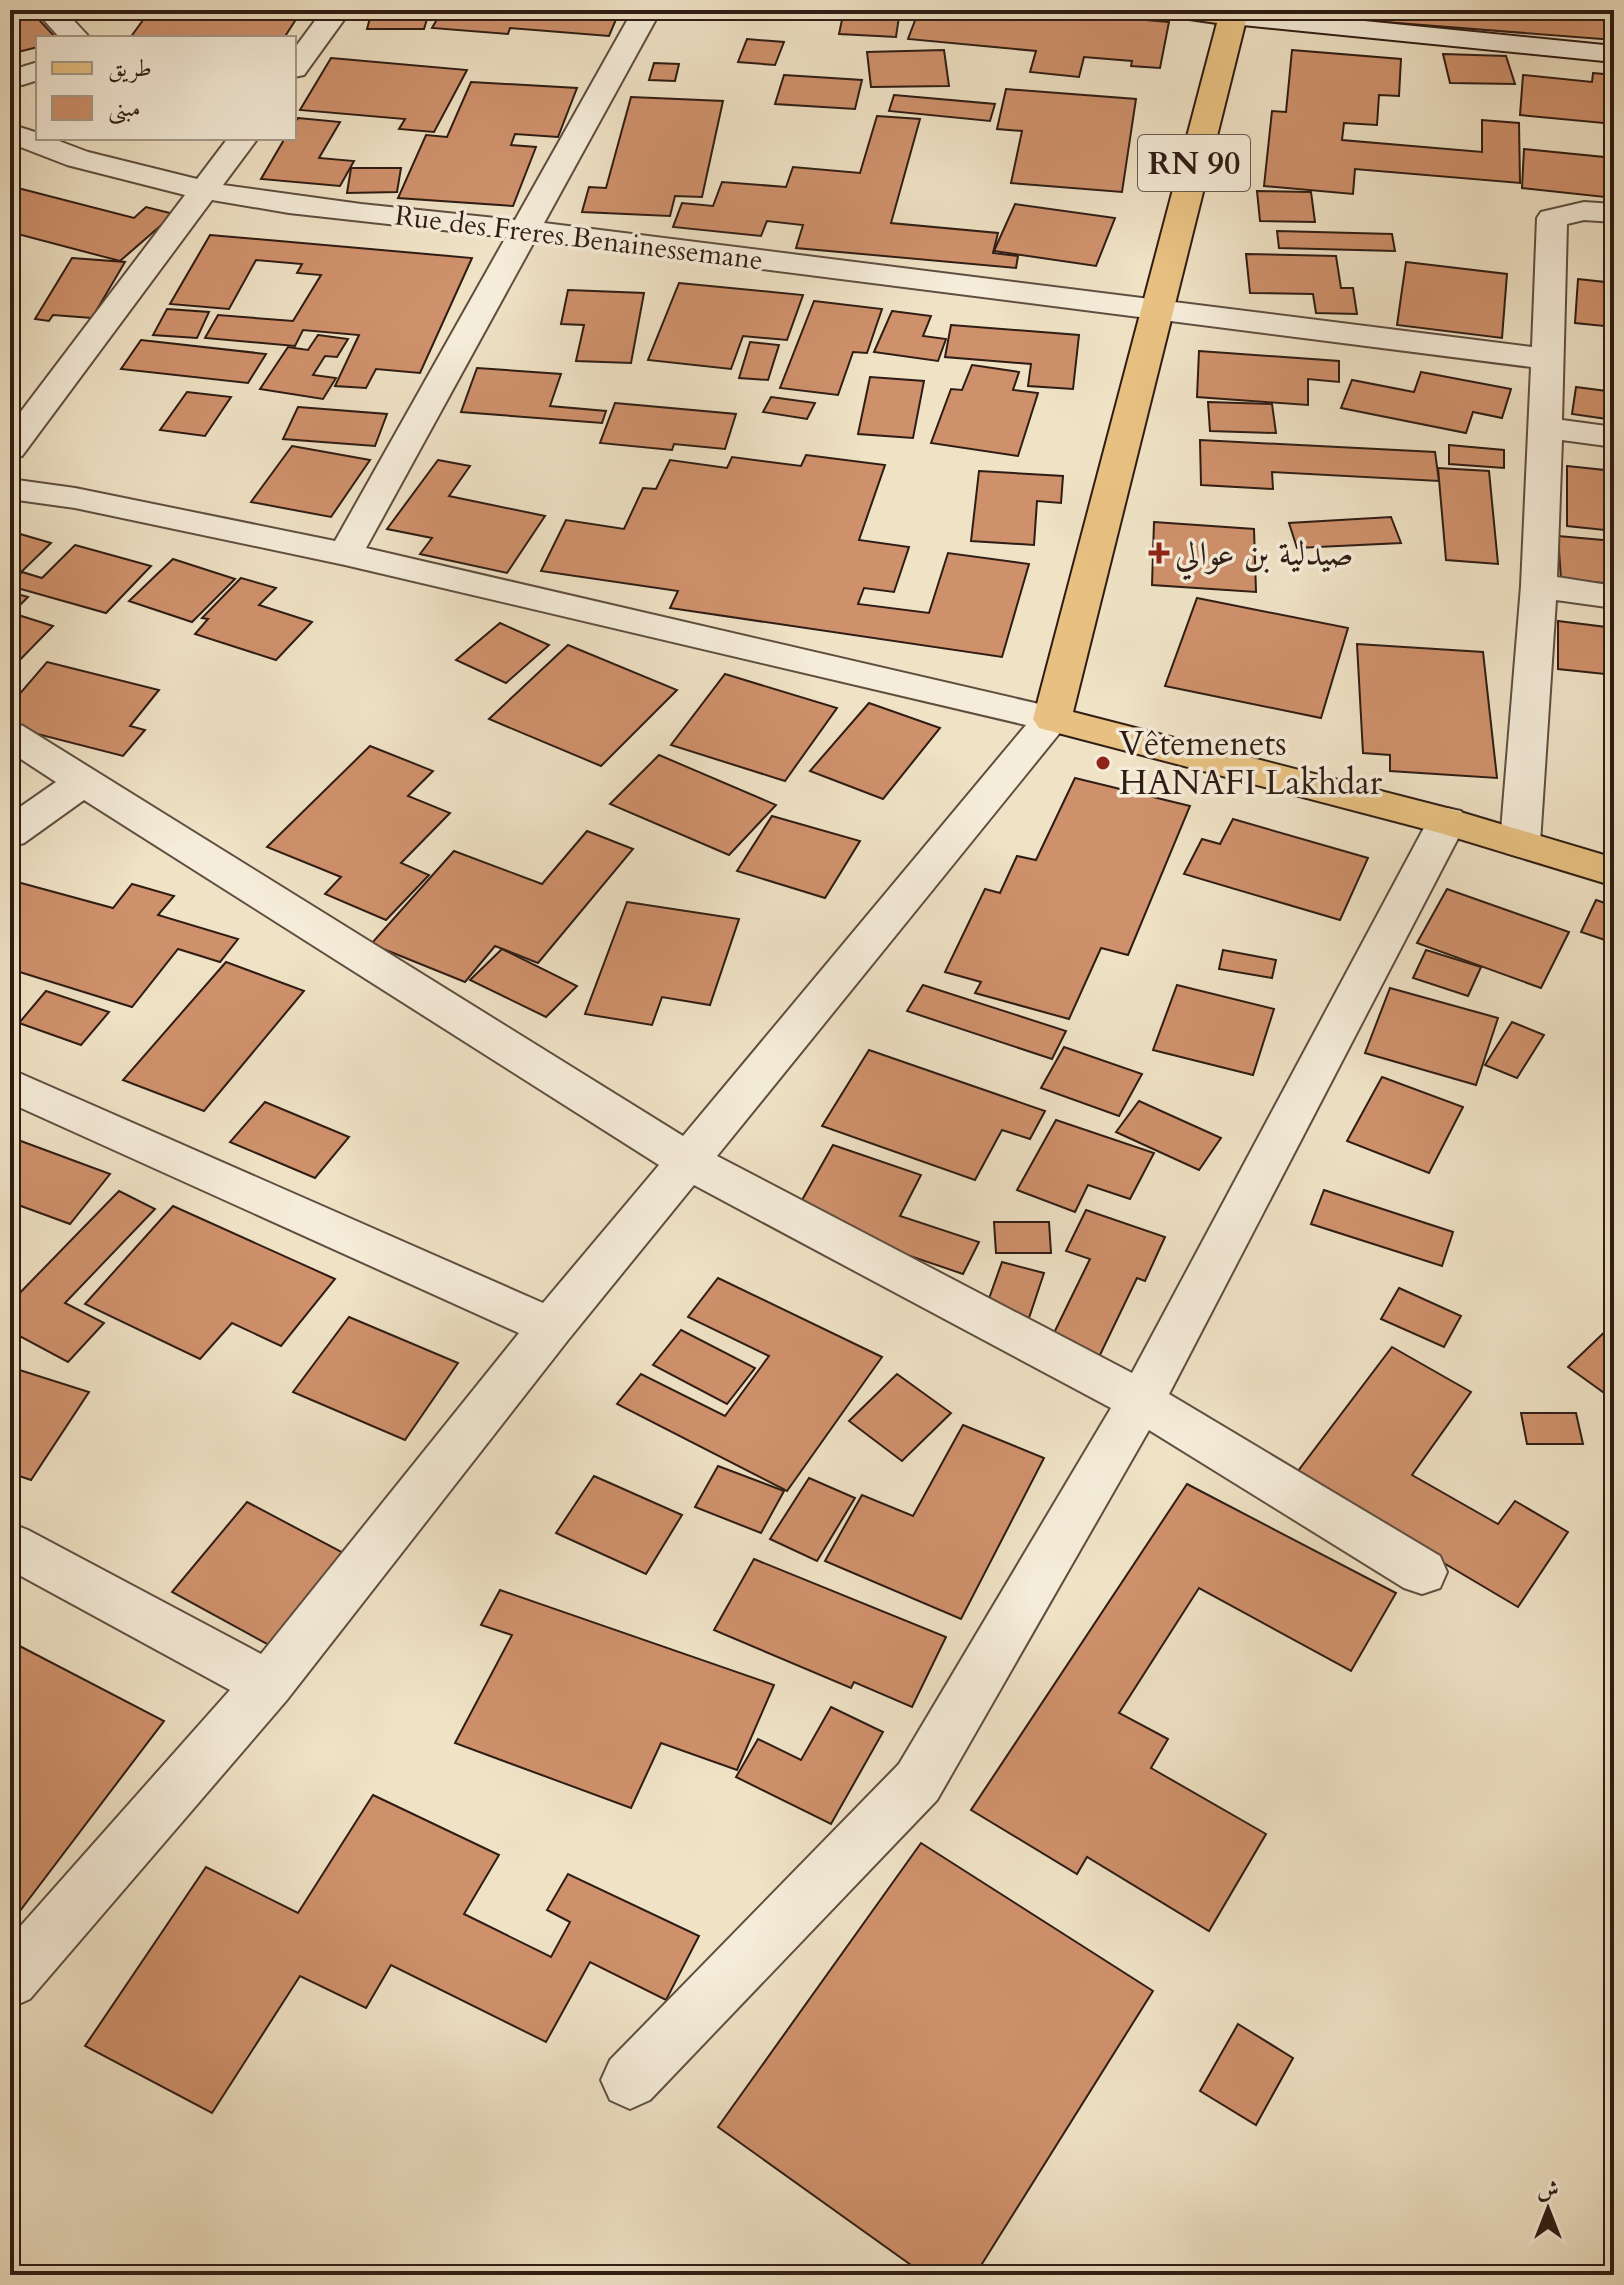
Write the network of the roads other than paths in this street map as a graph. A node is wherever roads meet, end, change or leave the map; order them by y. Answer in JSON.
{"nodes":[{"id":1,"x":49,"y":10,"type":"edge"},
{"id":2,"x":337,"y":10,"type":"edge"},
{"id":3,"x":647,"y":10,"type":"edge"},
{"id":4,"x":1178,"y":10,"type":"edge"},
{"id":5,"x":1226,"y":12,"type":"edge"},
{"id":6,"x":74,"y":36,"type":"edge"},
{"id":7,"x":1614,"y":54,"type":"edge"},
{"id":8,"x":296,"y":66,"type":"edge"},
{"id":9,"x":10,"y":133,"type":"edge"},
{"id":10,"x":242,"y":140,"type":"edge"},
{"id":11,"x":204,"y":192,"type":"junction"},
{"id":12,"x":1614,"y":213,"type":"edge"},
{"id":13,"x":525,"y":229,"type":"junction"},
{"id":14,"x":1155,"y":309,"type":"junction"},
{"id":15,"x":1548,"y":359,"type":"junction"},
{"id":16,"x":1546,"y":428,"type":"junction"},
{"id":17,"x":1614,"y":437,"type":"edge"},
{"id":18,"x":10,"y":449,"type":"edge"},
{"id":19,"x":10,"y":489,"type":"edge"},
{"id":20,"x":345,"y":554,"type":"junction"},
{"id":21,"x":1539,"y":586,"type":"junction"},
{"id":22,"x":1614,"y":597,"type":"edge"},
{"id":23,"x":1052,"y":719,"type":"junction"},
{"id":24,"x":10,"y":735,"type":"edge"},
{"id":25,"x":84,"y":781,"type":"junction"},
{"id":26,"x":1447,"y":821,"type":"junction"},
{"id":27,"x":10,"y":833,"type":"edge"},
{"id":28,"x":1520,"y":843,"type":"junction"},
{"id":29,"x":1614,"y":872,"type":"edge"},
{"id":30,"x":10,"y":1085,"type":"edge"},
{"id":31,"x":688,"y":1161,"type":"junction"},
{"id":32,"x":551,"y":1327,"type":"junction"},
{"id":33,"x":1141,"y":1401,"type":"junction"},
{"id":34,"x":10,"y":1545,"type":"edge"},
{"id":35,"x":1422,"y":1572,"type":"dead end"},
{"id":36,"x":268,"y":1684,"type":"junction"},
{"id":37,"x":10,"y":1980,"type":"edge"},
{"id":38,"x":630,"y":2080,"type":"dead end"}],
"edges":[{"from":1,"to":6,"type":"street"},
{"from":2,"to":8,"type":"street"},
{"from":3,"to":13,"type":"street"},
{"from":4,"to":5,"type":"main road"},
{"from":5,"to":7,"type":"street"},
{"from":5,"to":14,"type":"main road","number":"RN 90"},
{"from":9,"to":11,"type":"street","name":"Rue des Freres Benainessemane"},
{"from":10,"to":11,"type":"street"},
{"from":11,"to":13,"type":"street","name":"Rue des Freres Benainessemane"},
{"from":11,"to":18,"type":"street"},
{"from":12,"to":15,"type":"street"},
{"from":13,"to":14,"type":"street","name":"Rue des Freres Benainessemane"},
{"from":13,"to":20,"type":"street"},
{"from":14,"to":15,"type":"street","name":"Rue des Freres Benainessemane"},
{"from":14,"to":23,"type":"main road","number":"RN 90"},
{"from":15,"to":16,"type":"street"},
{"from":16,"to":17,"type":"street"},
{"from":16,"to":21,"type":"street"},
{"from":19,"to":20,"type":"street"},
{"from":20,"to":23,"type":"street"},
{"from":21,"to":22,"type":"street"},
{"from":21,"to":28,"type":"street"},
{"from":23,"to":26,"type":"main road"},
{"from":23,"to":31,"type":"street"},
{"from":24,"to":25,"type":"street"},
{"from":25,"to":27,"type":"street"},
{"from":25,"to":31,"type":"street"},
{"from":26,"to":28,"type":"main road"},
{"from":26,"to":33,"type":"street"},
{"from":28,"to":29,"type":"main road"},
{"from":30,"to":32,"type":"street"},
{"from":31,"to":32,"type":"street"},
{"from":31,"to":33,"type":"street"},
{"from":32,"to":36,"type":"street"},
{"from":33,"to":35,"type":"street"},
{"from":33,"to":38,"type":"street"},
{"from":34,"to":36,"type":"street"},
{"from":36,"to":37,"type":"street"}]}
